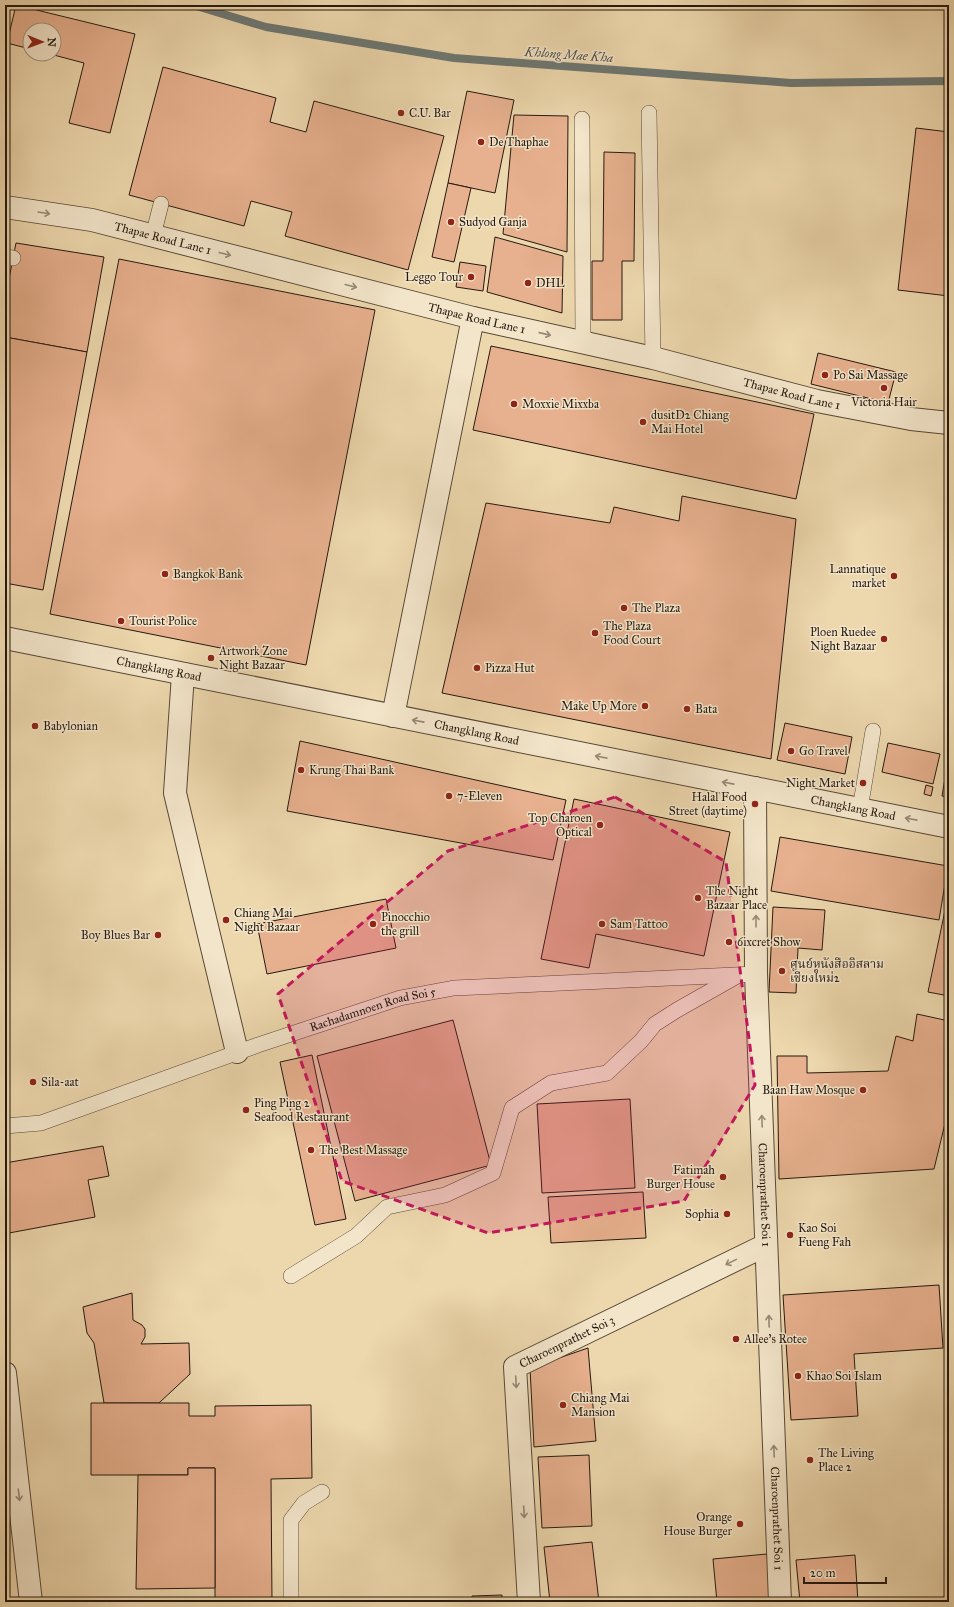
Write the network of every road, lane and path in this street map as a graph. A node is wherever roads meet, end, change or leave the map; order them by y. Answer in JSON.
{"nodes":[{"id":1,"x":650,"y":113,"type":"dead end"},
{"id":2,"x":582,"y":119,"type":"dead end"},
{"id":3,"x":161,"y":204,"type":"dead end"},
{"id":4,"x":5,"y":207,"type":"edge"},
{"id":5,"x":153,"y":236,"type":"junction"},
{"id":6,"x":473,"y":318,"type":"junction"},
{"id":7,"x":583,"y":342,"type":"junction"},
{"id":8,"x":653,"y":358,"type":"junction"},
{"id":9,"x":949,"y":423,"type":"edge"},
{"id":10,"x":5,"y":638,"type":"edge"},
{"id":11,"x":183,"y":674,"type":"junction"},
{"id":12,"x":393,"y":716,"type":"junction"},
{"id":13,"x":873,"y":731,"type":"dead end"},
{"id":14,"x":755,"y":788,"type":"junction"},
{"id":15,"x":860,"y":809,"type":"junction"},
{"id":16,"x":949,"y":827,"type":"edge"},
{"id":17,"x":748,"y":974,"type":"junction"},
{"id":18,"x":238,"y":1052,"type":"junction"},
{"id":19,"x":5,"y":1126,"type":"edge"},
{"id":20,"x":766,"y":1245,"type":"junction"},
{"id":21,"x":291,"y":1276,"type":"dead end"},
{"id":22,"x":5,"y":1373,"type":"edge"},
{"id":23,"x":322,"y":1492,"type":"dead end"},
{"id":24,"x":31,"y":1602,"type":"edge"},
{"id":25,"x":291,"y":1602,"type":"edge"},
{"id":26,"x":529,"y":1602,"type":"edge"},
{"id":27,"x":780,"y":1602,"type":"edge"}],
"edges":[{"from":1,"to":8,"type":"lane"},
{"from":2,"to":7,"type":"lane"},
{"from":3,"to":5,"type":"lane"},
{"from":4,"to":5,"type":"street","name":"Thapae Road Lane 1","one_way":true},
{"from":5,"to":6,"type":"street","name":"Thapae Road Lane 1","one_way":true},
{"from":6,"to":7,"type":"street","name":"Thapae Road Lane 1","one_way":true},
{"from":6,"to":12,"type":"street"},
{"from":7,"to":8,"type":"street","name":"Thapae Road Lane 1"},
{"from":8,"to":9,"type":"street","name":"Thapae Road Lane 1"},
{"from":10,"to":11,"type":"street","name":"Changklang Road"},
{"from":11,"to":12,"type":"street","name":"Changklang Road"},
{"from":11,"to":18,"type":"street"},
{"from":14,"to":12,"type":"street","name":"Changklang Road","one_way":true},
{"from":13,"to":15,"type":"lane"},
{"from":14,"to":15,"type":"street","name":"Changklang Road"},
{"from":17,"to":14,"type":"street","name":"Charoenprathet Soi 1","one_way":true},
{"from":16,"to":15,"type":"street","name":"Changklang Road","one_way":true},
{"from":17,"to":18,"type":"lane","name":"Rachadamnoen Road Soi 5"},
{"from":20,"to":17,"type":"street","name":"Charoenprathet Soi 1","one_way":true},
{"from":17,"to":21,"type":"lane"},
{"from":18,"to":19,"type":"lane","name":"Rachadamnoen Road Soi 5"},
{"from":20,"to":26,"type":"street","name":"Charoenprathet Soi 3","one_way":true},
{"from":27,"to":20,"type":"street","name":"Charoenprathet Soi 1","one_way":true},
{"from":22,"to":24,"type":"street","one_way":true},
{"from":23,"to":25,"type":"lane"}]}
